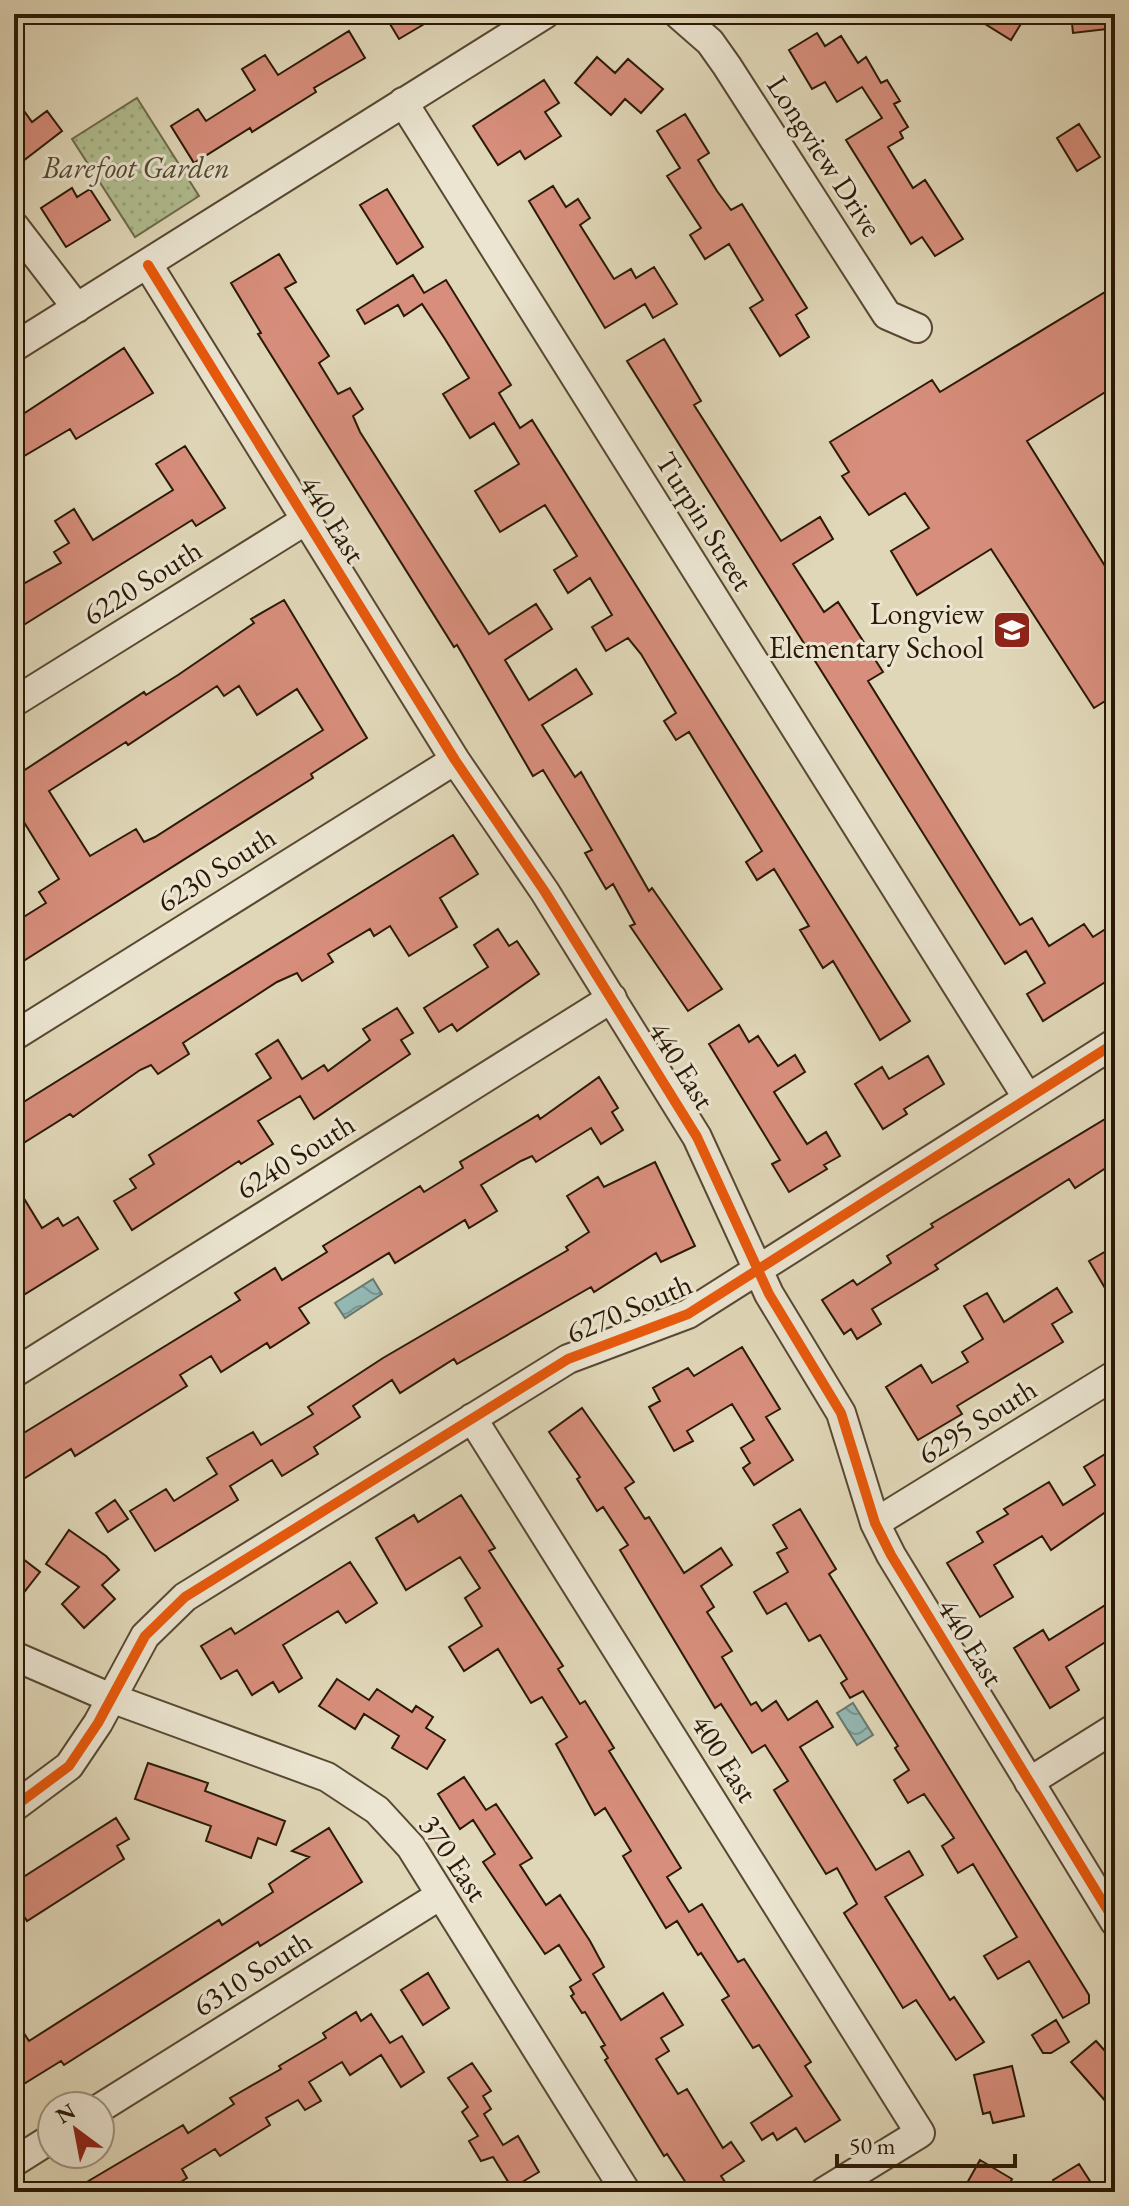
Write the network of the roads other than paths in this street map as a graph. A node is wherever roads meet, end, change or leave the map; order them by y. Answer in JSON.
{"nodes":[{"id":1,"x":545,"y":14,"type":"edge"},
{"id":2,"x":678,"y":14,"type":"edge"},
{"id":3,"x":403,"y":102,"type":"junction"},
{"id":4,"x":14,"y":226,"type":"edge"},
{"id":5,"x":148,"y":265,"type":"junction"},
{"id":6,"x":77,"y":308,"type":"junction"},
{"id":7,"x":917,"y":328,"type":"dead end"},
{"id":8,"x":14,"y":347,"type":"edge"},
{"id":9,"x":306,"y":520,"type":"junction"},
{"id":10,"x":14,"y":702,"type":"edge"},
{"id":11,"x":455,"y":760,"type":"junction"},
{"id":12,"x":612,"y":998,"type":"junction"},
{"id":13,"x":14,"y":1036,"type":"edge"},
{"id":14,"x":1115,"y":1043,"type":"edge"},
{"id":15,"x":1027,"y":1097,"type":"junction"},
{"id":16,"x":757,"y":1271,"type":"junction"},
{"id":17,"x":14,"y":1373,"type":"edge"},
{"id":18,"x":1115,"y":1375,"type":"edge"},
{"id":19,"x":472,"y":1418,"type":"junction"},
{"id":20,"x":875,"y":1523,"type":"junction"},
{"id":21,"x":14,"y":1656,"type":"edge"},
{"id":22,"x":111,"y":1698,"type":"junction"},
{"id":23,"x":1115,"y":1728,"type":"edge"},
{"id":24,"x":1029,"y":1782,"type":"junction"},
{"id":25,"x":14,"y":1807,"type":"edge"},
{"id":26,"x":439,"y":1896,"type":"junction"},
{"id":27,"x":1115,"y":1922,"type":"edge"},
{"id":28,"x":116,"y":2098,"type":"edge"},
{"id":29,"x":36,"y":2148,"type":"edge"},
{"id":30,"x":14,"y":2162,"type":"edge"},
{"id":31,"x":626,"y":2192,"type":"edge"},
{"id":32,"x":824,"y":2192,"type":"edge"}],
"edges":[{"from":1,"to":3,"type":"street"},
{"from":2,"to":7,"type":"street","name":"Longview Drive"},
{"from":3,"to":5,"type":"street"},
{"from":3,"to":15,"type":"street","name":"Turpin Street"},
{"from":4,"to":6,"type":"street"},
{"from":5,"to":6,"type":"street"},
{"from":5,"to":9,"type":"street","name":"440 East"},
{"from":6,"to":8,"type":"street"},
{"from":9,"to":10,"type":"street","name":"6220 South"},
{"from":9,"to":11,"type":"street","name":"440 East"},
{"from":11,"to":12,"type":"street","name":"440 East"},
{"from":11,"to":13,"type":"street","name":"6230 South"},
{"from":12,"to":16,"type":"street","name":"440 East"},
{"from":12,"to":17,"type":"street","name":"6240 South"},
{"from":14,"to":15,"type":"street","name":"6270 South"},
{"from":15,"to":16,"type":"street","name":"6270 South"},
{"from":16,"to":19,"type":"street","name":"6270 South"},
{"from":16,"to":20,"type":"street","name":"440 East"},
{"from":18,"to":20,"type":"street","name":"6295 South"},
{"from":19,"to":22,"type":"street","name":"6270 South"},
{"from":19,"to":32,"type":"street","name":"400 East"},
{"from":20,"to":24,"type":"street","name":"440 East"},
{"from":21,"to":22,"type":"street","name":"370 East"},
{"from":22,"to":25,"type":"street","name":"6270 South"},
{"from":22,"to":26,"type":"street","name":"370 East"},
{"from":23,"to":24,"type":"street"},
{"from":24,"to":27,"type":"street","name":"440 East"},
{"from":26,"to":28,"type":"street","name":"6310 South"},
{"from":26,"to":31,"type":"street","name":"370 East"},
{"from":29,"to":30,"type":"street"}]}
